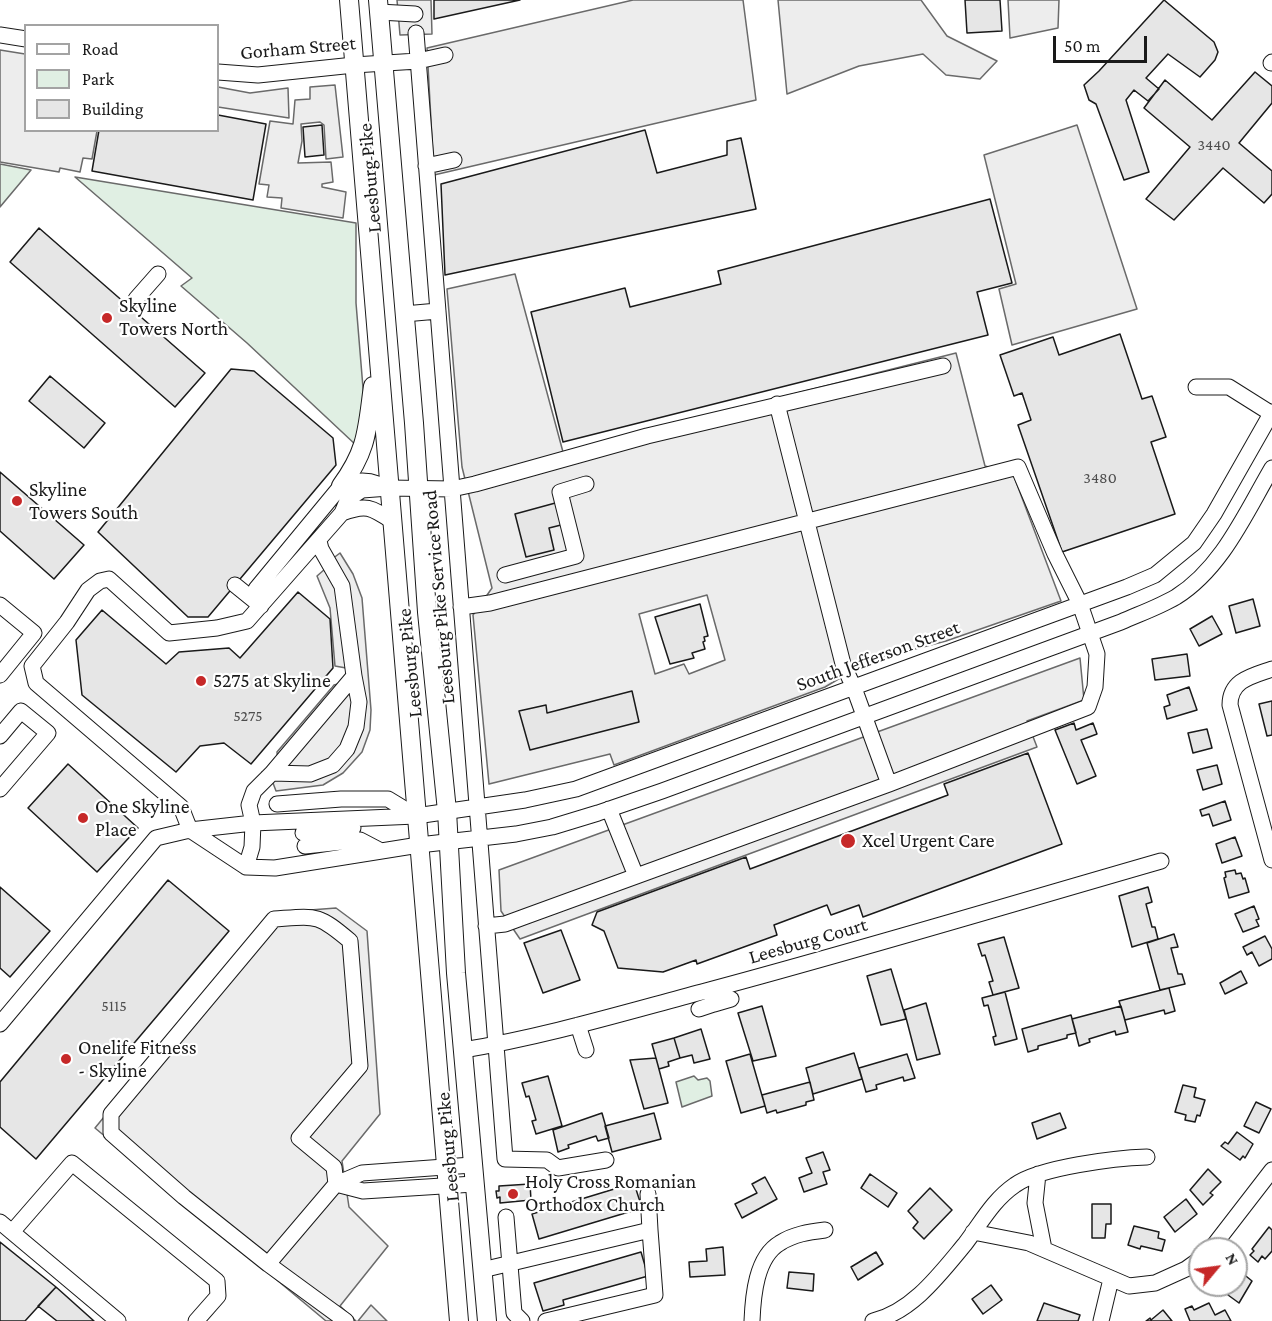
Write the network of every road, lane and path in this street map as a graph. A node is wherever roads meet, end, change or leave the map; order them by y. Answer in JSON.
{"nodes":[{"id":1,"x":349,"y":0,"type":"edge"},
{"id":2,"x":379,"y":6,"type":"edge"},
{"id":3,"x":415,"y":14,"type":"dead end"},
{"id":4,"x":416,"y":33,"type":"dead end"},
{"id":5,"x":0,"y":34,"type":"edge"},
{"id":6,"x":24,"y":39,"type":"edge"},
{"id":7,"x":445,"y":55,"type":"dead end"},
{"id":8,"x":418,"y":61,"type":"junction"},
{"id":9,"x":383,"y":62,"type":"junction"},
{"id":10,"x":354,"y":65,"type":"junction"},
{"id":11,"x":219,"y":72,"type":"edge"},
{"id":12,"x":454,"y":160,"type":"dead end"},
{"id":13,"x":426,"y":166,"type":"junction"},
{"id":14,"x":158,"y":274,"type":"dead end"},
{"id":15,"x":136,"y":299,"type":"dead end"},
{"id":16,"x":438,"y":311,"type":"junction"},
{"id":17,"x":404,"y":314,"type":"junction"},
{"id":18,"x":378,"y":345,"type":"junction"},
{"id":19,"x":943,"y":366,"type":"dead end"},
{"id":20,"x":1196,"y":387,"type":"dead end"},
{"id":21,"x":777,"y":404,"type":"junction"},
{"id":22,"x":1272,"y":413,"type":"edge"},
{"id":23,"x":1272,"y":468,"type":"edge"},
{"id":24,"x":586,"y":484,"type":"dead end"},
{"id":25,"x":341,"y":486,"type":"junction"},
{"id":26,"x":389,"y":488,"type":"junction"},
{"id":27,"x":418,"y":488,"type":"junction"},
{"id":28,"x":452,"y":489,"type":"junction"},
{"id":29,"x":342,"y":513,"type":"junction"},
{"id":30,"x":392,"y":521,"type":"junction"},
{"id":31,"x":807,"y":522,"type":"junction"},
{"id":32,"x":319,"y":541,"type":"junction"},
{"id":33,"x":504,"y":575,"type":"dead end"},
{"id":34,"x":235,"y":585,"type":"dead end"},
{"id":35,"x":256,"y":589,"type":"dead end"},
{"id":36,"x":1080,"y":604,"type":"junction"},
{"id":37,"x":0,"y":605,"type":"edge"},
{"id":38,"x":261,"y":606,"type":"junction"},
{"id":39,"x":461,"y":607,"type":"junction"},
{"id":40,"x":1090,"y":633,"type":"junction"},
{"id":41,"x":1272,"y":669,"type":"edge"},
{"id":42,"x":0,"y":675,"type":"edge"},
{"id":43,"x":354,"y":676,"type":"junction"},
{"id":44,"x":854,"y":688,"type":"junction"},
{"id":45,"x":864,"y":717,"type":"junction"},
{"id":46,"x":0,"y":736,"type":"edge"},
{"id":47,"x":272,"y":773,"type":"junction"},
{"id":48,"x":889,"y":784,"type":"junction"},
{"id":49,"x":0,"y":789,"type":"edge"},
{"id":50,"x":277,"y":804,"type":"dead end"},
{"id":51,"x":477,"y":807,"type":"junction"},
{"id":52,"x":609,"y":809,"type":"junction"},
{"id":53,"x":447,"y":811,"type":"junction"},
{"id":54,"x":416,"y":816,"type":"junction"},
{"id":55,"x":375,"y":818,"type":"junction"},
{"id":56,"x":253,"y":823,"type":"junction"},
{"id":57,"x":190,"y":830,"type":"junction"},
{"id":58,"x":479,"y":837,"type":"junction"},
{"id":59,"x":448,"y":841,"type":"junction"},
{"id":60,"x":419,"y":844,"type":"junction"},
{"id":61,"x":381,"y":851,"type":"junction"},
{"id":62,"x":1272,"y":860,"type":"edge"},
{"id":63,"x":1161,"y":861,"type":"dead end"},
{"id":64,"x":246,"y":867,"type":"junction"},
{"id":65,"x":636,"y":876,"type":"junction"},
{"id":66,"x":486,"y":926,"type":"junction"},
{"id":67,"x":712,"y":997,"type":"junction"},
{"id":68,"x":732,"y":999,"type":"dead end"},
{"id":69,"x":699,"y":1009,"type":"dead end"},
{"id":70,"x":0,"y":1024,"type":"edge"},
{"id":71,"x":578,"y":1025,"type":"junction"},
{"id":72,"x":496,"y":1044,"type":"junction"},
{"id":73,"x":463,"y":1050,"type":"junction"},
{"id":74,"x":586,"y":1050,"type":"dead end"},
{"id":75,"x":1146,"y":1157,"type":"dead end"},
{"id":76,"x":606,"y":1160,"type":"dead end"},
{"id":77,"x":472,"y":1165,"type":"junction"},
{"id":78,"x":447,"y":1167,"type":"junction"},
{"id":79,"x":1272,"y":1170,"type":"edge"},
{"id":80,"x":1038,"y":1174,"type":"junction"},
{"id":81,"x":336,"y":1184,"type":"junction"},
{"id":82,"x":474,"y":1184,"type":"junction"},
{"id":83,"x":448,"y":1185,"type":"junction"},
{"id":84,"x":648,"y":1194,"type":"dead end"},
{"id":85,"x":506,"y":1217,"type":"dead end"},
{"id":86,"x":0,"y":1222,"type":"edge"},
{"id":87,"x":650,"y":1230,"type":"junction"},
{"id":88,"x":825,"y":1230,"type":"dead end"},
{"id":89,"x":12,"y":1232,"type":"junction"},
{"id":90,"x":973,"y":1232,"type":"junction"},
{"id":91,"x":1220,"y":1237,"type":"edge"},
{"id":92,"x":1044,"y":1249,"type":"junction"},
{"id":93,"x":268,"y":1264,"type":"junction"},
{"id":94,"x":511,"y":1264,"type":"junction"},
{"id":95,"x":1188,"y":1268,"type":"edge"},
{"id":96,"x":482,"y":1269,"type":"junction"},
{"id":97,"x":1111,"y":1280,"type":"junction"},
{"id":98,"x":458,"y":1319,"type":"edge"},
{"id":99,"x":118,"y":1321,"type":"edge"},
{"id":100,"x":196,"y":1321,"type":"edge"},
{"id":101,"x":346,"y":1321,"type":"edge"},
{"id":102,"x":487,"y":1321,"type":"edge"},
{"id":103,"x":522,"y":1321,"type":"edge"},
{"id":104,"x":546,"y":1321,"type":"edge"},
{"id":105,"x":752,"y":1321,"type":"edge"},
{"id":106,"x":873,"y":1321,"type":"edge"},
{"id":107,"x":1101,"y":1321,"type":"edge"}],
"edges":[{"from":1,"to":10,"type":"main road","name":"Leesburg Pike"},
{"from":2,"to":3,"type":"street"},
{"from":2,"to":9,"type":"main road","name":"Leesburg Pike"},
{"from":4,"to":8,"type":"street","name":"Leesburg Pike Service Road"},
{"from":5,"to":6,"type":"street"},
{"from":7,"to":8,"type":"street","name":"Gorham Street"},
{"from":8,"to":9,"type":"street","name":"Gorham Street"},
{"from":8,"to":13,"type":"street","name":"Leesburg Pike Service Road"},
{"from":9,"to":10,"type":"street","name":"Gorham Street"},
{"from":9,"to":17,"type":"main road","name":"Leesburg Pike"},
{"from":10,"to":11,"type":"street","name":"Gorham Street"},
{"from":10,"to":18,"type":"main road","name":"Leesburg Pike"},
{"from":12,"to":13,"type":"street"},
{"from":13,"to":16,"type":"street","name":"Leesburg Pike Service Road"},
{"from":14,"to":15,"type":"street"},
{"from":16,"to":17,"type":"street"},
{"from":16,"to":28,"type":"street","name":"Leesburg Pike Service Road"},
{"from":17,"to":27,"type":"main road","name":"Leesburg Pike"},
{"from":18,"to":25,"type":"main road"},
{"from":18,"to":26,"type":"main road","name":"Leesburg Pike"},
{"from":19,"to":21,"type":"street"},
{"from":20,"to":22,"type":"street"},
{"from":21,"to":28,"type":"street"},
{"from":21,"to":31,"type":"street"},
{"from":22,"to":36,"type":"street","name":"South Jefferson Street"},
{"from":23,"to":40,"type":"street"},
{"from":24,"to":33,"type":"street"},
{"from":25,"to":26,"type":"street"},
{"from":25,"to":35,"type":"street"},
{"from":26,"to":27,"type":"street"},
{"from":26,"to":29,"type":"street"},
{"from":26,"to":30,"type":"main road","name":"Leesburg Pike"},
{"from":27,"to":28,"type":"street"},
{"from":27,"to":53,"type":"main road","name":"Leesburg Pike"},
{"from":28,"to":39,"type":"street","name":"Leesburg Pike Service Road"},
{"from":29,"to":30,"type":"street"},
{"from":29,"to":32,"type":"street"},
{"from":30,"to":54,"type":"main road","name":"Leesburg Pike"},
{"from":31,"to":36,"type":"street"},
{"from":31,"to":39,"type":"street"},
{"from":31,"to":44,"type":"street"},
{"from":32,"to":38,"type":"street"},
{"from":32,"to":43,"type":"street"},
{"from":34,"to":38,"type":"street"},
{"from":36,"to":40,"type":"street"},
{"from":36,"to":44,"type":"street","name":"South Jefferson Street"},
{"from":37,"to":42,"type":"street"},
{"from":38,"to":57,"type":"street"},
{"from":39,"to":51,"type":"street","name":"Leesburg Pike Service Road"},
{"from":40,"to":45,"type":"street"},
{"from":40,"to":48,"type":"street"},
{"from":41,"to":62,"type":"street"},
{"from":43,"to":47,"type":"street"},
{"from":43,"to":47,"type":"street"},
{"from":44,"to":45,"type":"street"},
{"from":44,"to":51,"type":"street","name":"South Jefferson Street"},
{"from":45,"to":48,"type":"street"},
{"from":45,"to":52,"type":"street"},
{"from":46,"to":49,"type":"street"},
{"from":47,"to":56,"type":"street"},
{"from":48,"to":65,"type":"street"},
{"from":50,"to":54,"type":"street"},
{"from":51,"to":53,"type":"street","name":"South Jefferson Street"},
{"from":51,"to":58,"type":"street","name":"Leesburg Pike Service Road"},
{"from":52,"to":58,"type":"street"},
{"from":52,"to":65,"type":"street"},
{"from":53,"to":54,"type":"street","name":"South Jefferson Street"},
{"from":53,"to":59,"type":"main road","name":"Leesburg Pike"},
{"from":54,"to":55,"type":"street","name":"South Jefferson Street"},
{"from":54,"to":60,"type":"main road","name":"Leesburg Pike"},
{"from":55,"to":56,"type":"street","name":"South Jefferson Street"},
{"from":55,"to":61,"type":"street"},
{"from":56,"to":57,"type":"street","name":"South Jefferson Street"},
{"from":56,"to":64,"type":"street"},
{"from":57,"to":64,"type":"street"},
{"from":57,"to":70,"type":"street","name":"South Jefferson Street"},
{"from":58,"to":59,"type":"street"},
{"from":58,"to":66,"type":"street","name":"Leesburg Pike Service Road"},
{"from":59,"to":60,"type":"street"},
{"from":59,"to":73,"type":"main road","name":"Leesburg Pike"},
{"from":60,"to":61,"type":"street"},
{"from":60,"to":78,"type":"main road","name":"Leesburg Pike"},
{"from":61,"to":64,"type":"street"},
{"from":63,"to":67,"type":"street","name":"Leesburg Court"},
{"from":65,"to":66,"type":"street"},
{"from":66,"to":72,"type":"street","name":"Leesburg Pike Service Road"},
{"from":67,"to":68,"type":"street"},
{"from":67,"to":69,"type":"street"},
{"from":67,"to":71,"type":"street","name":"Leesburg Court"},
{"from":71,"to":72,"type":"street","name":"Leesburg Court"},
{"from":71,"to":74,"type":"street"},
{"from":72,"to":73,"type":"street","name":"Leesburg Court"},
{"from":72,"to":76,"type":"street","name":"Leesburg Pike Service Road"},
{"from":73,"to":77,"type":"main road","name":"Leesburg Pike"},
{"from":75,"to":80,"type":"street"},
{"from":77,"to":78,"type":"street"},
{"from":77,"to":82,"type":"main road","name":"Leesburg Pike"},
{"from":78,"to":81,"type":"street"},
{"from":78,"to":83,"type":"main road","name":"Leesburg Pike"},
{"from":79,"to":91,"type":"street"},
{"from":80,"to":90,"type":"street"},
{"from":80,"to":92,"type":"street"},
{"from":81,"to":83,"type":"street"},
{"from":81,"to":93,"type":"street"},
{"from":81,"to":93,"type":"street"},
{"from":82,"to":83,"type":"street"},
{"from":82,"to":96,"type":"main road","name":"Leesburg Pike"},
{"from":83,"to":98,"type":"main road","name":"Leesburg Pike"},
{"from":84,"to":87,"type":"street"},
{"from":85,"to":94,"type":"street"},
{"from":86,"to":89,"type":"street"},
{"from":87,"to":94,"type":"street"},
{"from":87,"to":104,"type":"street"},
{"from":88,"to":105,"type":"street"},
{"from":89,"to":99,"type":"street"},
{"from":89,"to":100,"type":"street"},
{"from":90,"to":92,"type":"street"},
{"from":90,"to":106,"type":"street"},
{"from":92,"to":97,"type":"street"},
{"from":93,"to":101,"type":"street"},
{"from":94,"to":96,"type":"street"},
{"from":94,"to":103,"type":"street"},
{"from":95,"to":97,"type":"street"},
{"from":96,"to":102,"type":"main road","name":"Leesburg Pike"},
{"from":97,"to":107,"type":"street"}]}
